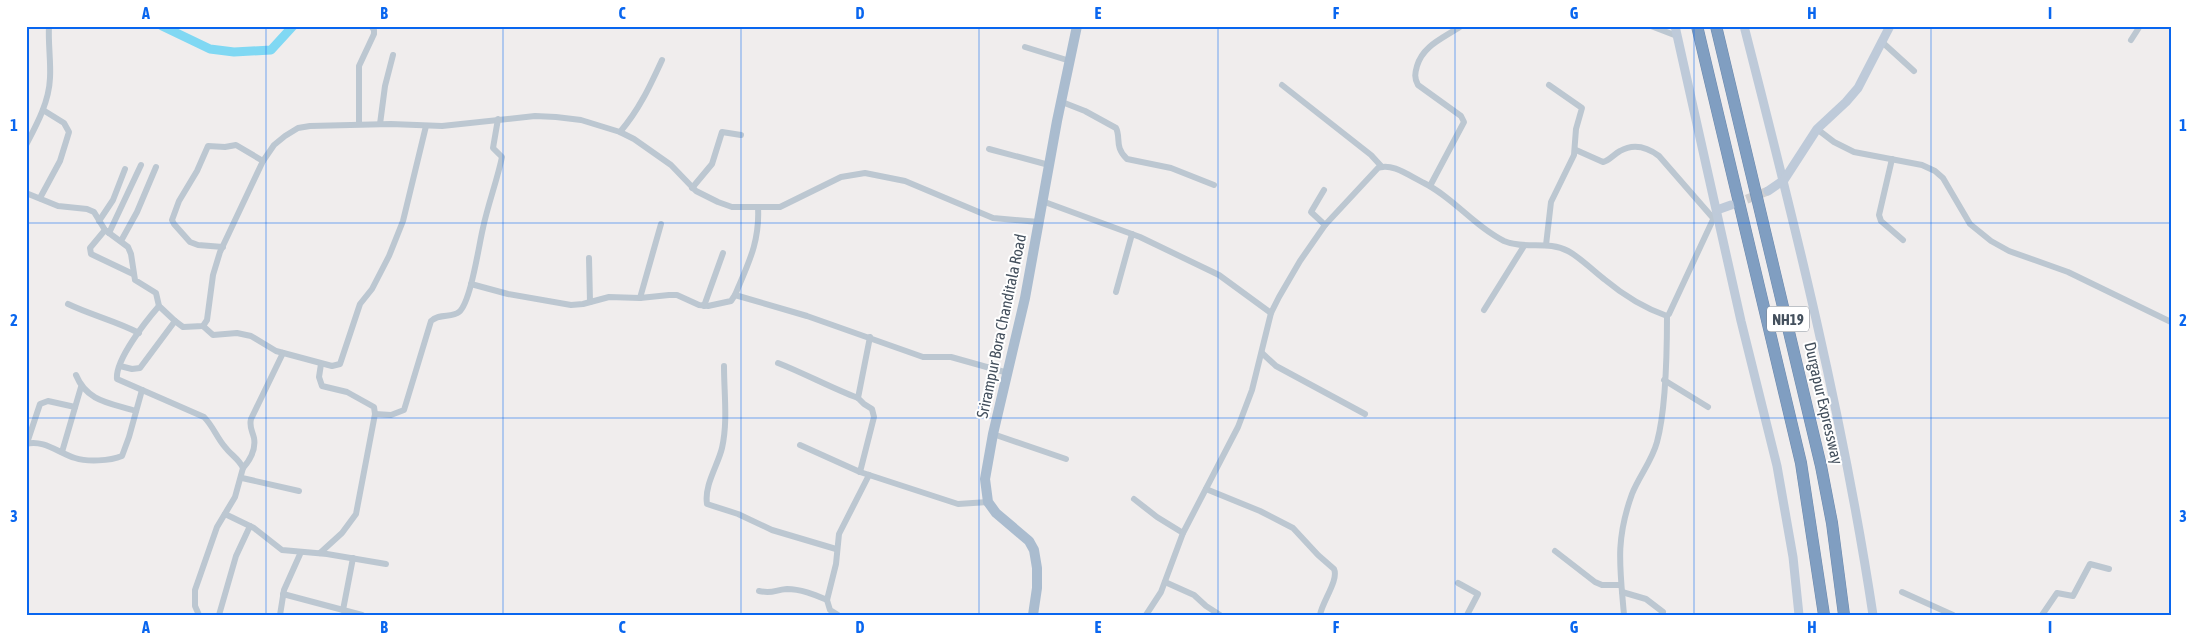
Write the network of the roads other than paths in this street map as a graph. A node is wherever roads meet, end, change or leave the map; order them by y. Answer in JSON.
{"nodes":[{"id":1,"x":49,"y":26,"type":"edge"},
{"id":2,"x":371,"y":26,"type":"edge"},
{"id":3,"x":1077,"y":26,"type":"edge"},
{"id":4,"x":1461,"y":26,"type":"edge"},
{"id":5,"x":1652,"y":26,"type":"edge"},
{"id":6,"x":1697,"y":26,"type":"edge"},
{"id":7,"x":1716,"y":26,"type":"edge"},
{"id":8,"x":1744,"y":26,"type":"edge"},
{"id":9,"x":1890,"y":26,"type":"edge"},
{"id":10,"x":2140,"y":26,"type":"edge"},
{"id":11,"x":1676,"y":31,"type":"edge"},
{"id":12,"x":2131,"y":40,"type":"dead end"},
{"id":13,"x":1882,"y":41,"type":"junction"},
{"id":14,"x":1026,"y":47,"type":"dead end"},
{"id":15,"x":393,"y":55,"type":"dead end"},
{"id":16,"x":662,"y":60,"type":"dead end"},
{"id":17,"x":1070,"y":61,"type":"junction"},
{"id":18,"x":1914,"y":71,"type":"dead end"},
{"id":19,"x":1282,"y":84,"type":"dead end"},
{"id":20,"x":1549,"y":85,"type":"dead end"},
{"id":21,"x":1062,"y":102,"type":"junction"},
{"id":22,"x":43,"y":110,"type":"junction"},
{"id":23,"x":498,"y":119,"type":"junction"},
{"id":24,"x":359,"y":124,"type":"junction"},
{"id":25,"x":380,"y":124,"type":"junction"},
{"id":26,"x":426,"y":126,"type":"junction"},
{"id":27,"x":1817,"y":129,"type":"junction"},
{"id":28,"x":620,"y":132,"type":"junction"},
{"id":29,"x":741,"y":135,"type":"dead end"},
{"id":30,"x":26,"y":145,"type":"edge"},
{"id":31,"x":988,"y":149,"type":"dead end"},
{"id":32,"x":1576,"y":150,"type":"junction"},
{"id":33,"x":1892,"y":159,"type":"junction"},
{"id":34,"x":263,"y":161,"type":"junction"},
{"id":35,"x":141,"y":165,"type":"dead end"},
{"id":36,"x":1049,"y":166,"type":"junction"},
{"id":37,"x":1382,"y":166,"type":"junction"},
{"id":38,"x":156,"y":167,"type":"dead end"},
{"id":39,"x":125,"y":168,"type":"dead end"},
{"id":40,"x":1784,"y":180,"type":"junction"},
{"id":41,"x":1214,"y":185,"type":"dead end"},
{"id":42,"x":1430,"y":186,"type":"junction"},
{"id":43,"x":692,"y":188,"type":"junction"},
{"id":44,"x":1324,"y":190,"type":"dead end"},
{"id":45,"x":1768,"y":191,"type":"tunnel mouth"},
{"id":46,"x":26,"y":193,"type":"edge"},
{"id":47,"x":40,"y":198,"type":"junction"},
{"id":48,"x":1042,"y":202,"type":"junction"},
{"id":49,"x":1731,"y":205,"type":"tunnel mouth"},
{"id":50,"x":758,"y":207,"type":"junction"},
{"id":51,"x":1715,"y":214,"type":"junction"},
{"id":52,"x":99,"y":221,"type":"junction"},
{"id":53,"x":1039,"y":222,"type":"junction"},
{"id":54,"x":661,"y":224,"type":"dead end"},
{"id":55,"x":1325,"y":225,"type":"junction"},
{"id":56,"x":107,"y":232,"type":"junction"},
{"id":57,"x":1132,"y":234,"type":"junction"},
{"id":58,"x":1903,"y":240,"type":"dead end"},
{"id":59,"x":121,"y":241,"type":"junction"},
{"id":60,"x":1546,"y":245,"type":"junction"},
{"id":61,"x":1524,"y":246,"type":"junction"},
{"id":62,"x":222,"y":247,"type":"junction"},
{"id":63,"x":722,"y":252,"type":"dead end"},
{"id":64,"x":589,"y":258,"type":"dead end"},
{"id":65,"x":133,"y":274,"type":"junction"},
{"id":66,"x":471,"y":284,"type":"junction"},
{"id":67,"x":1116,"y":292,"type":"dead end"},
{"id":68,"x":735,"y":295,"type":"junction"},
{"id":69,"x":640,"y":298,"type":"junction"},
{"id":70,"x":590,"y":302,"type":"junction"},
{"id":71,"x":68,"y":304,"type":"dead end"},
{"id":72,"x":159,"y":306,"type":"junction"},
{"id":73,"x":704,"y":306,"type":"junction"},
{"id":74,"x":1484,"y":310,"type":"dead end"},
{"id":75,"x":1271,"y":313,"type":"junction"},
{"id":76,"x":1666,"y":316,"type":"junction"},
{"id":77,"x":174,"y":321,"type":"junction"},
{"id":78,"x":2171,"y":322,"type":"edge"},
{"id":79,"x":203,"y":326,"type":"junction"},
{"id":80,"x":139,"y":334,"type":"junction"},
{"id":81,"x":870,"y":337,"type":"junction"},
{"id":82,"x":283,"y":353,"type":"junction"},
{"id":83,"x":1262,"y":353,"type":"junction"},
{"id":84,"x":778,"y":363,"type":"dead end"},
{"id":85,"x":321,"y":364,"type":"junction"},
{"id":86,"x":120,"y":366,"type":"junction"},
{"id":87,"x":724,"y":366,"type":"dead end"},
{"id":88,"x":1008,"y":373,"type":"junction"},
{"id":89,"x":76,"y":375,"type":"dead end"},
{"id":90,"x":1664,"y":380,"type":"junction"},
{"id":91,"x":81,"y":387,"type":"junction"},
{"id":92,"x":142,"y":390,"type":"junction"},
{"id":93,"x":858,"y":398,"type":"junction"},
{"id":94,"x":75,"y":407,"type":"junction"},
{"id":95,"x":1708,"y":407,"type":"dead end"},
{"id":96,"x":136,"y":410,"type":"junction"},
{"id":97,"x":376,"y":414,"type":"junction"},
{"id":98,"x":1365,"y":414,"type":"dead end"},
{"id":99,"x":993,"y":434,"type":"junction"},
{"id":100,"x":27,"y":444,"type":"edge"},
{"id":101,"x":800,"y":445,"type":"dead end"},
{"id":102,"x":62,"y":452,"type":"junction"},
{"id":103,"x":1066,"y":459,"type":"dead end"},
{"id":104,"x":243,"y":468,"type":"junction"},
{"id":105,"x":860,"y":472,"type":"junction"},
{"id":106,"x":869,"y":475,"type":"junction"},
{"id":107,"x":242,"y":478,"type":"junction"},
{"id":108,"x":1206,"y":489,"type":"junction"},
{"id":109,"x":299,"y":491,"type":"dead end"},
{"id":110,"x":1134,"y":499,"type":"dead end"},
{"id":111,"x":988,"y":502,"type":"junction"},
{"id":112,"x":225,"y":514,"type":"junction"},
{"id":113,"x":250,"y":526,"type":"junction"},
{"id":114,"x":1183,"y":533,"type":"junction"},
{"id":115,"x":836,"y":549,"type":"junction"},
{"id":116,"x":1555,"y":551,"type":"dead end"},
{"id":117,"x":301,"y":552,"type":"junction"},
{"id":118,"x":320,"y":553,"type":"junction"},
{"id":119,"x":353,"y":558,"type":"junction"},
{"id":120,"x":386,"y":564,"type":"dead end"},
{"id":121,"x":2108,"y":570,"type":"dead end"},
{"id":122,"x":1165,"y":582,"type":"junction"},
{"id":123,"x":1458,"y":584,"type":"dead end"},
{"id":124,"x":1621,"y":589,"type":"junction"},
{"id":125,"x":758,"y":591,"type":"dead end"},
{"id":126,"x":1902,"y":592,"type":"dead end"},
{"id":127,"x":283,"y":594,"type":"junction"},
{"id":128,"x":827,"y":600,"type":"junction"},
{"id":129,"x":328,"y":607,"type":"junction"},
{"id":130,"x":343,"y":610,"type":"junction"},
{"id":131,"x":1663,"y":612,"type":"dead end"},
{"id":132,"x":1955,"y":613,"type":"edge"},
{"id":133,"x":199,"y":615,"type":"edge"},
{"id":134,"x":219,"y":615,"type":"edge"},
{"id":135,"x":280,"y":615,"type":"edge"},
{"id":136,"x":326,"y":615,"type":"edge"},
{"id":137,"x":362,"y":615,"type":"edge"},
{"id":138,"x":838,"y":615,"type":"edge"},
{"id":139,"x":1033,"y":615,"type":"edge"},
{"id":140,"x":1146,"y":615,"type":"edge"},
{"id":141,"x":1220,"y":615,"type":"edge"},
{"id":142,"x":1320,"y":615,"type":"edge"},
{"id":143,"x":1467,"y":615,"type":"edge"},
{"id":144,"x":1624,"y":615,"type":"edge"},
{"id":145,"x":1799,"y":615,"type":"edge"},
{"id":146,"x":1824,"y":615,"type":"edge"},
{"id":147,"x":1844,"y":615,"type":"edge"},
{"id":148,"x":1873,"y":615,"type":"edge"},
{"id":149,"x":2042,"y":615,"type":"edge"}],
"edges":[{"from":1,"to":22,"type":"street"},
{"from":2,"to":24,"type":"street"},
{"from":3,"to":17,"type":"main road","name":"Srirampur Bora Chanditala Road"},
{"from":4,"to":42,"type":"street"},
{"from":5,"to":11,"type":"street"},
{"from":6,"to":146,"type":"highway","number":"NH19"},
{"from":7,"to":147,"type":"highway","name":"Durgapur Expressway","number":"NH19"},
{"from":8,"to":40,"type":"street"},
{"from":9,"to":13,"type":"street"},
{"from":10,"to":12,"type":"street"},
{"from":11,"to":51,"type":"street"},
{"from":13,"to":18,"type":"street"},
{"from":13,"to":27,"type":"street"},
{"from":14,"to":17,"type":"street"},
{"from":15,"to":25,"type":"street"},
{"from":16,"to":28,"type":"street"},
{"from":17,"to":21,"type":"main road","name":"Srirampur Bora Chanditala Road"},
{"from":19,"to":37,"type":"street"},
{"from":20,"to":32,"type":"street"},
{"from":21,"to":36,"type":"main road","name":"Srirampur Bora Chanditala Road"},
{"from":21,"to":41,"type":"street"},
{"from":22,"to":30,"type":"street"},
{"from":22,"to":47,"type":"street"},
{"from":23,"to":26,"type":"street"},
{"from":23,"to":28,"type":"street"},
{"from":23,"to":66,"type":"street"},
{"from":24,"to":25,"type":"street"},
{"from":24,"to":34,"type":"street"},
{"from":25,"to":26,"type":"street"},
{"from":26,"to":85,"type":"street"},
{"from":27,"to":33,"type":"street"},
{"from":27,"to":40,"type":"street"},
{"from":28,"to":43,"type":"street"},
{"from":29,"to":43,"type":"street"},
{"from":31,"to":36,"type":"street"},
{"from":32,"to":51,"type":"street"},
{"from":32,"to":60,"type":"street"},
{"from":33,"to":58,"type":"street"},
{"from":33,"to":78,"type":"street"},
{"from":34,"to":62,"type":"street"},
{"from":34,"to":62,"type":"street"},
{"from":35,"to":56,"type":"street"},
{"from":36,"to":48,"type":"main road","name":"Srirampur Bora Chanditala Road"},
{"from":37,"to":42,"type":"street"},
{"from":37,"to":55,"type":"street"},
{"from":38,"to":59,"type":"street"},
{"from":39,"to":52,"type":"street"},
{"from":40,"to":45,"type":"street"},
{"from":40,"to":148,"type":"street"},
{"from":42,"to":61,"type":"street"},
{"from":43,"to":50,"type":"street"},
{"from":44,"to":55,"type":"street"},
{"from":46,"to":47,"type":"street"},
{"from":47,"to":52,"type":"street"},
{"from":48,"to":53,"type":"main road","name":"Srirampur Bora Chanditala Road"},
{"from":48,"to":57,"type":"street"},
{"from":49,"to":51,"type":"street"},
{"from":50,"to":53,"type":"street"},
{"from":50,"to":68,"type":"street"},
{"from":51,"to":76,"type":"street"},
{"from":51,"to":145,"type":"street"},
{"from":52,"to":56,"type":"street"},
{"from":53,"to":88,"type":"main road","name":"Srirampur Bora Chanditala Road"},
{"from":54,"to":69,"type":"street"},
{"from":55,"to":75,"type":"street"},
{"from":56,"to":59,"type":"street"},
{"from":56,"to":65,"type":"street"},
{"from":57,"to":67,"type":"street"},
{"from":57,"to":75,"type":"street"},
{"from":59,"to":65,"type":"street"},
{"from":60,"to":61,"type":"street"},
{"from":60,"to":76,"type":"street"},
{"from":61,"to":74,"type":"street"},
{"from":62,"to":79,"type":"street"},
{"from":63,"to":73,"type":"street"},
{"from":64,"to":70,"type":"street"},
{"from":65,"to":72,"type":"street"},
{"from":66,"to":70,"type":"street"},
{"from":66,"to":97,"type":"street"},
{"from":68,"to":73,"type":"street"},
{"from":68,"to":81,"type":"street"},
{"from":69,"to":70,"type":"street"},
{"from":69,"to":73,"type":"street"},
{"from":71,"to":80,"type":"street"},
{"from":72,"to":77,"type":"street"},
{"from":72,"to":80,"type":"street"},
{"from":75,"to":83,"type":"street"},
{"from":76,"to":90,"type":"street"},
{"from":77,"to":79,"type":"street"},
{"from":77,"to":86,"type":"street"},
{"from":79,"to":82,"type":"street"},
{"from":80,"to":86,"type":"street"},
{"from":81,"to":88,"type":"street"},
{"from":81,"to":93,"type":"street"},
{"from":82,"to":85,"type":"street"},
{"from":82,"to":104,"type":"street"},
{"from":83,"to":98,"type":"street"},
{"from":83,"to":108,"type":"street"},
{"from":84,"to":93,"type":"street"},
{"from":85,"to":97,"type":"street"},
{"from":86,"to":92,"type":"street"},
{"from":87,"to":115,"type":"street"},
{"from":88,"to":99,"type":"main road","name":"Srirampur Bora Chanditala Road"},
{"from":89,"to":91,"type":"street"},
{"from":90,"to":95,"type":"street"},
{"from":90,"to":124,"type":"street"},
{"from":91,"to":94,"type":"street"},
{"from":91,"to":96,"type":"street"},
{"from":92,"to":96,"type":"street"},
{"from":92,"to":104,"type":"street"},
{"from":93,"to":105,"type":"street"},
{"from":94,"to":100,"type":"street"},
{"from":94,"to":102,"type":"street"},
{"from":96,"to":102,"type":"street"},
{"from":97,"to":118,"type":"street"},
{"from":99,"to":103,"type":"street"},
{"from":99,"to":111,"type":"main road","name":"Srirampur Bora Chanditala Road"},
{"from":100,"to":102,"type":"street"},
{"from":101,"to":105,"type":"street"},
{"from":104,"to":107,"type":"street"},
{"from":105,"to":106,"type":"street"},
{"from":106,"to":111,"type":"street"},
{"from":106,"to":115,"type":"street"},
{"from":107,"to":109,"type":"street"},
{"from":107,"to":112,"type":"street"},
{"from":108,"to":114,"type":"street"},
{"from":108,"to":142,"type":"street"},
{"from":110,"to":114,"type":"street"},
{"from":111,"to":139,"type":"main road"},
{"from":112,"to":113,"type":"street"},
{"from":112,"to":133,"type":"street"},
{"from":113,"to":117,"type":"street"},
{"from":113,"to":134,"type":"street"},
{"from":114,"to":122,"type":"street"},
{"from":115,"to":128,"type":"street"},
{"from":116,"to":124,"type":"street"},
{"from":117,"to":118,"type":"street"},
{"from":117,"to":127,"type":"street"},
{"from":118,"to":119,"type":"street"},
{"from":119,"to":120,"type":"street"},
{"from":119,"to":130,"type":"street"},
{"from":121,"to":149,"type":"street"},
{"from":122,"to":140,"type":"street"},
{"from":122,"to":141,"type":"street"},
{"from":123,"to":143,"type":"street"},
{"from":124,"to":131,"type":"street"},
{"from":124,"to":144,"type":"street"},
{"from":125,"to":128,"type":"street"},
{"from":126,"to":132,"type":"street"},
{"from":127,"to":129,"type":"street"},
{"from":127,"to":135,"type":"street"},
{"from":128,"to":138,"type":"street"},
{"from":129,"to":130,"type":"street"},
{"from":129,"to":136,"type":"street"},
{"from":130,"to":137,"type":"street"}]}
